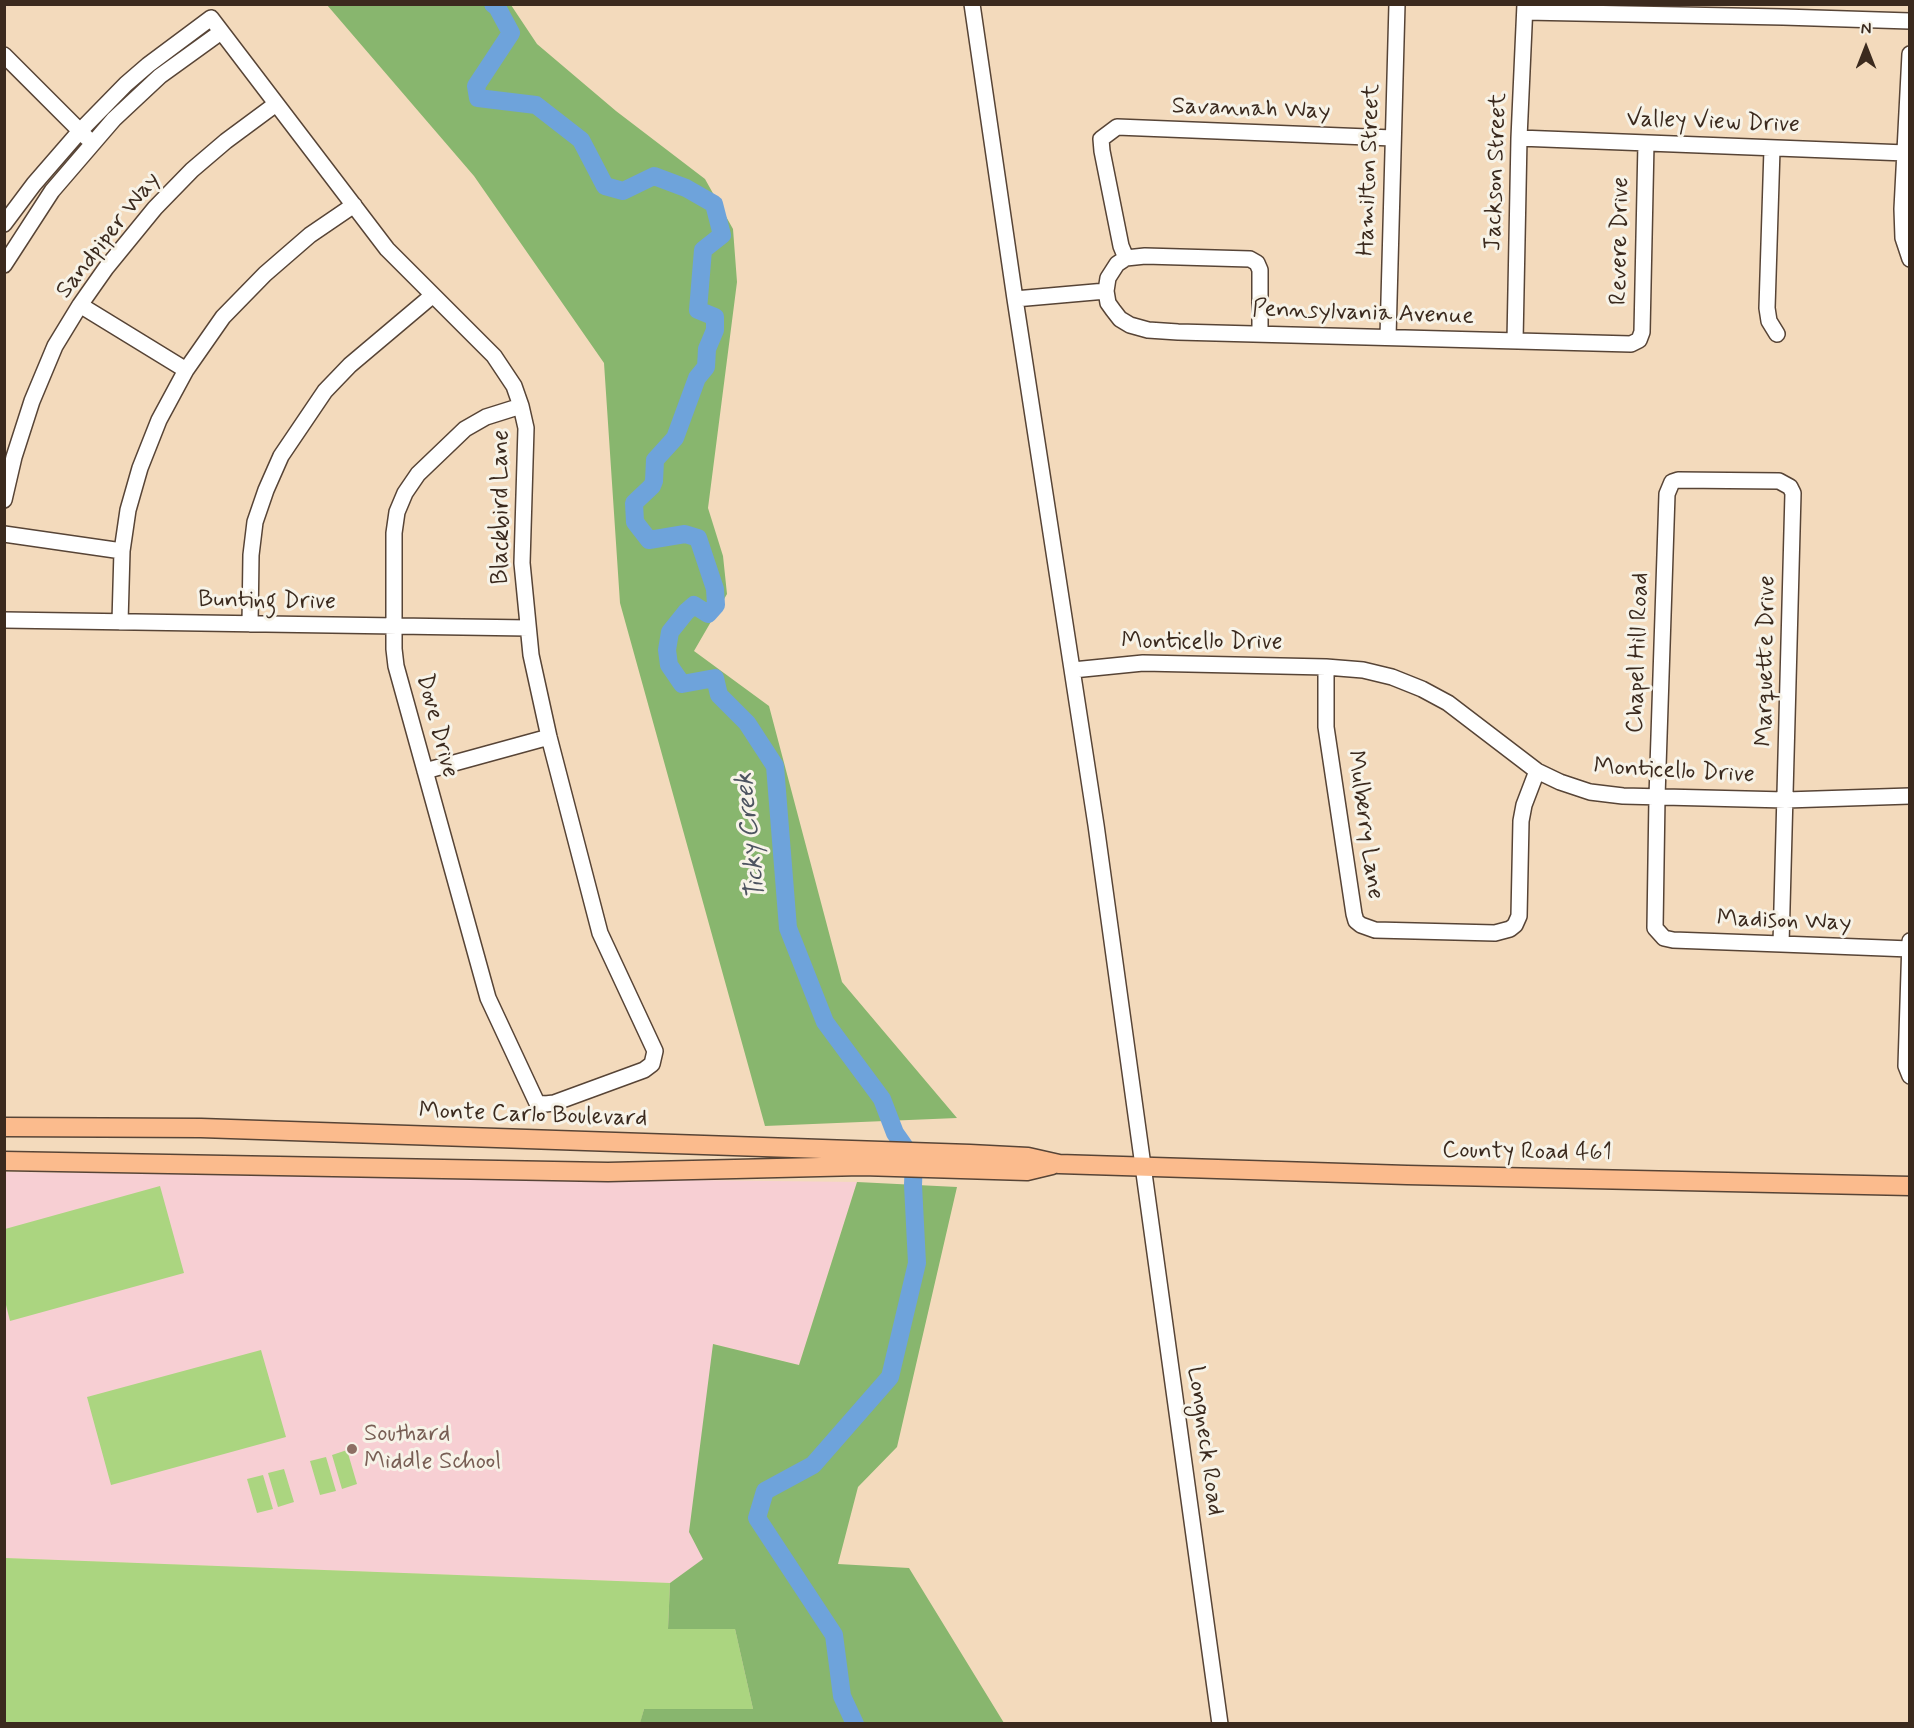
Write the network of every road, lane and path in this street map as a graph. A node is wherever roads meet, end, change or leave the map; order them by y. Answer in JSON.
{"nodes":[{"id":1,"x":972,"y":4,"type":"edge"},
{"id":2,"x":1396,"y":4,"type":"edge"},
{"id":3,"x":1525,"y":8,"type":"edge"},
{"id":4,"x":1654,"y":9,"type":"edge"},
{"id":5,"x":1783,"y":11,"type":"edge"},
{"id":6,"x":1910,"y":21,"type":"edge"},
{"id":7,"x":221,"y":32,"type":"junction"},
{"id":8,"x":1910,"y":54,"type":"edge"},
{"id":9,"x":4,"y":55,"type":"edge"},
{"id":10,"x":276,"y":104,"type":"junction"},
{"id":11,"x":80,"y":131,"type":"junction"},
{"id":12,"x":1393,"y":138,"type":"junction"},
{"id":13,"x":1519,"y":138,"type":"junction"},
{"id":14,"x":1647,"y":143,"type":"junction"},
{"id":15,"x":93,"y":144,"type":"junction"},
{"id":16,"x":1772,"y":148,"type":"junction"},
{"id":17,"x":1906,"y":153,"type":"junction"},
{"id":18,"x":354,"y":206,"type":"junction"},
{"id":19,"x":4,"y":224,"type":"edge"},
{"id":20,"x":1906,"y":228,"type":"edge"},
{"id":21,"x":1126,"y":258,"type":"junction"},
{"id":22,"x":1910,"y":259,"type":"edge"},
{"id":23,"x":4,"y":265,"type":"edge"},
{"id":24,"x":1106,"y":291,"type":"junction"},
{"id":25,"x":433,"y":295,"type":"junction"},
{"id":26,"x":1015,"y":299,"type":"junction"},
{"id":27,"x":80,"y":305,"type":"junction"},
{"id":28,"x":1260,"y":334,"type":"junction"},
{"id":29,"x":1778,"y":334,"type":"dead end"},
{"id":30,"x":1388,"y":337,"type":"junction"},
{"id":31,"x":1515,"y":340,"type":"junction"},
{"id":32,"x":1639,"y":340,"type":"joint"},
{"id":33,"x":186,"y":370,"type":"junction"},
{"id":34,"x":521,"y":406,"type":"junction"},
{"id":35,"x":1790,"y":487,"type":"joint"},
{"id":36,"x":4,"y":501,"type":"edge"},
{"id":37,"x":4,"y":534,"type":"edge"},
{"id":38,"x":122,"y":551,"type":"junction"},
{"id":39,"x":4,"y":620,"type":"edge"},
{"id":40,"x":120,"y":622,"type":"junction"},
{"id":41,"x":250,"y":624,"type":"junction"},
{"id":42,"x":394,"y":626,"type":"junction"},
{"id":43,"x":528,"y":628,"type":"junction"},
{"id":44,"x":1326,"y":667,"type":"junction"},
{"id":45,"x":1073,"y":670,"type":"junction"},
{"id":46,"x":549,"y":737,"type":"junction"},
{"id":47,"x":425,"y":771,"type":"junction"},
{"id":48,"x":1537,"y":771,"type":"junction"},
{"id":49,"x":1910,"y":796,"type":"edge"},
{"id":50,"x":1657,"y":797,"type":"junction"},
{"id":51,"x":1786,"y":800,"type":"junction"},
{"id":52,"x":1659,"y":934,"type":"joint"},
{"id":53,"x":1910,"y":941,"type":"edge"},
{"id":54,"x":1781,"y":944,"type":"junction"},
{"id":55,"x":1909,"y":949,"type":"edge"},
{"id":56,"x":1910,"y":1076,"type":"edge"},
{"id":57,"x":537,"y":1103,"type":"joint"},
{"id":58,"x":4,"y":1127,"type":"edge"},
{"id":59,"x":863,"y":1159,"type":"junction"},
{"id":60,"x":4,"y":1161,"type":"edge"},
{"id":61,"x":1144,"y":1166,"type":"junction"},
{"id":62,"x":1910,"y":1186,"type":"edge"},
{"id":63,"x":1220,"y":1724,"type":"edge"}],
"edges":[{"from":1,"to":26,"type":"street","name":"Longneck Road"},
{"from":2,"to":12,"type":"street","name":"Hamilton Street"},
{"from":3,"to":4,"type":"street"},
{"from":3,"to":13,"type":"street","name":"Jackson Street"},
{"from":4,"to":5,"type":"street"},
{"from":5,"to":6,"type":"street"},
{"from":7,"to":10,"type":"street","name":"Blackbird Lane"},
{"from":7,"to":11,"type":"street","name":"Blackbird Lane"},
{"from":7,"to":15,"type":"street"},
{"from":8,"to":17,"type":"street"},
{"from":9,"to":11,"type":"street"},
{"from":10,"to":18,"type":"street","name":"Blackbird Lane"},
{"from":10,"to":27,"type":"street","name":"Sandpiper Way"},
{"from":11,"to":15,"type":"street"},
{"from":11,"to":19,"type":"street"},
{"from":12,"to":21,"type":"street","name":"Savannah Way"},
{"from":12,"to":30,"type":"street","name":"Hamilton Street"},
{"from":13,"to":14,"type":"street","name":"Valley View Drive"},
{"from":13,"to":31,"type":"street","name":"Jackson Street"},
{"from":14,"to":16,"type":"street","name":"Valley View Drive"},
{"from":14,"to":32,"type":"street","name":"Revere Drive"},
{"from":15,"to":23,"type":"street"},
{"from":16,"to":17,"type":"street","name":"Valley View Drive"},
{"from":16,"to":29,"type":"street"},
{"from":17,"to":20,"type":"street"},
{"from":18,"to":25,"type":"street","name":"Blackbird Lane"},
{"from":18,"to":33,"type":"street"},
{"from":20,"to":22,"type":"street"},
{"from":21,"to":24,"type":"street"},
{"from":21,"to":28,"type":"street"},
{"from":24,"to":26,"type":"street"},
{"from":24,"to":28,"type":"street","name":"Pennsylvania Avenue"},
{"from":25,"to":34,"type":"street","name":"Blackbird Lane"},
{"from":25,"to":41,"type":"street"},
{"from":26,"to":45,"type":"street","name":"Longneck Road"},
{"from":27,"to":33,"type":"street"},
{"from":27,"to":36,"type":"street","name":"Sandpiper Way"},
{"from":28,"to":30,"type":"street","name":"Pennsylvania Avenue"},
{"from":30,"to":31,"type":"street","name":"Pennsylvania Avenue"},
{"from":31,"to":32,"type":"street","name":"Pennsylvania Avenue"},
{"from":33,"to":38,"type":"street"},
{"from":34,"to":42,"type":"street","name":"Dove Drive"},
{"from":34,"to":43,"type":"street","name":"Blackbird Lane"},
{"from":35,"to":50,"type":"street","name":"Chapel Hill Road"},
{"from":35,"to":51,"type":"street","name":"Marquette Drive"},
{"from":37,"to":38,"type":"street"},
{"from":38,"to":40,"type":"street"},
{"from":39,"to":40,"type":"street","name":"Bunting Drive"},
{"from":40,"to":41,"type":"street","name":"Bunting Drive"},
{"from":41,"to":42,"type":"street","name":"Bunting Drive"},
{"from":42,"to":43,"type":"street","name":"Bunting Drive"},
{"from":42,"to":47,"type":"street","name":"Dove Drive"},
{"from":43,"to":46,"type":"street","name":"Blackbird Lane"},
{"from":44,"to":45,"type":"street","name":"Monticello Drive"},
{"from":44,"to":48,"type":"street","name":"Monticello Drive"},
{"from":44,"to":48,"type":"street","name":"Mulberry Lane"},
{"from":45,"to":61,"type":"street","name":"Longneck Road"},
{"from":46,"to":47,"type":"street"},
{"from":46,"to":57,"type":"street","name":"Blackbird Lane"},
{"from":47,"to":57,"type":"street","name":"Dove Drive"},
{"from":48,"to":50,"type":"street","name":"Monticello Drive"},
{"from":49,"to":51,"type":"street","name":"Monticello Drive"},
{"from":50,"to":51,"type":"street","name":"Monticello Drive"},
{"from":50,"to":52,"type":"street","name":"Chapel Hill Road"},
{"from":51,"to":54,"type":"street","name":"Marquette Drive"},
{"from":52,"to":54,"type":"street","name":"Madison Way"},
{"from":53,"to":55,"type":"street"},
{"from":54,"to":55,"type":"street","name":"Madison Way"},
{"from":55,"to":56,"type":"street"},
{"from":58,"to":59,"type":"main road","name":"Monte Carlo Boulevard"},
{"from":59,"to":60,"type":"main road","name":"Monte Carlo Boulevard"},
{"from":59,"to":61,"type":"main road","name":"Monte Carlo Boulevard"},
{"from":61,"to":62,"type":"main road","name":"County Road 461"},
{"from":61,"to":63,"type":"street","name":"Longneck Road"}]}
